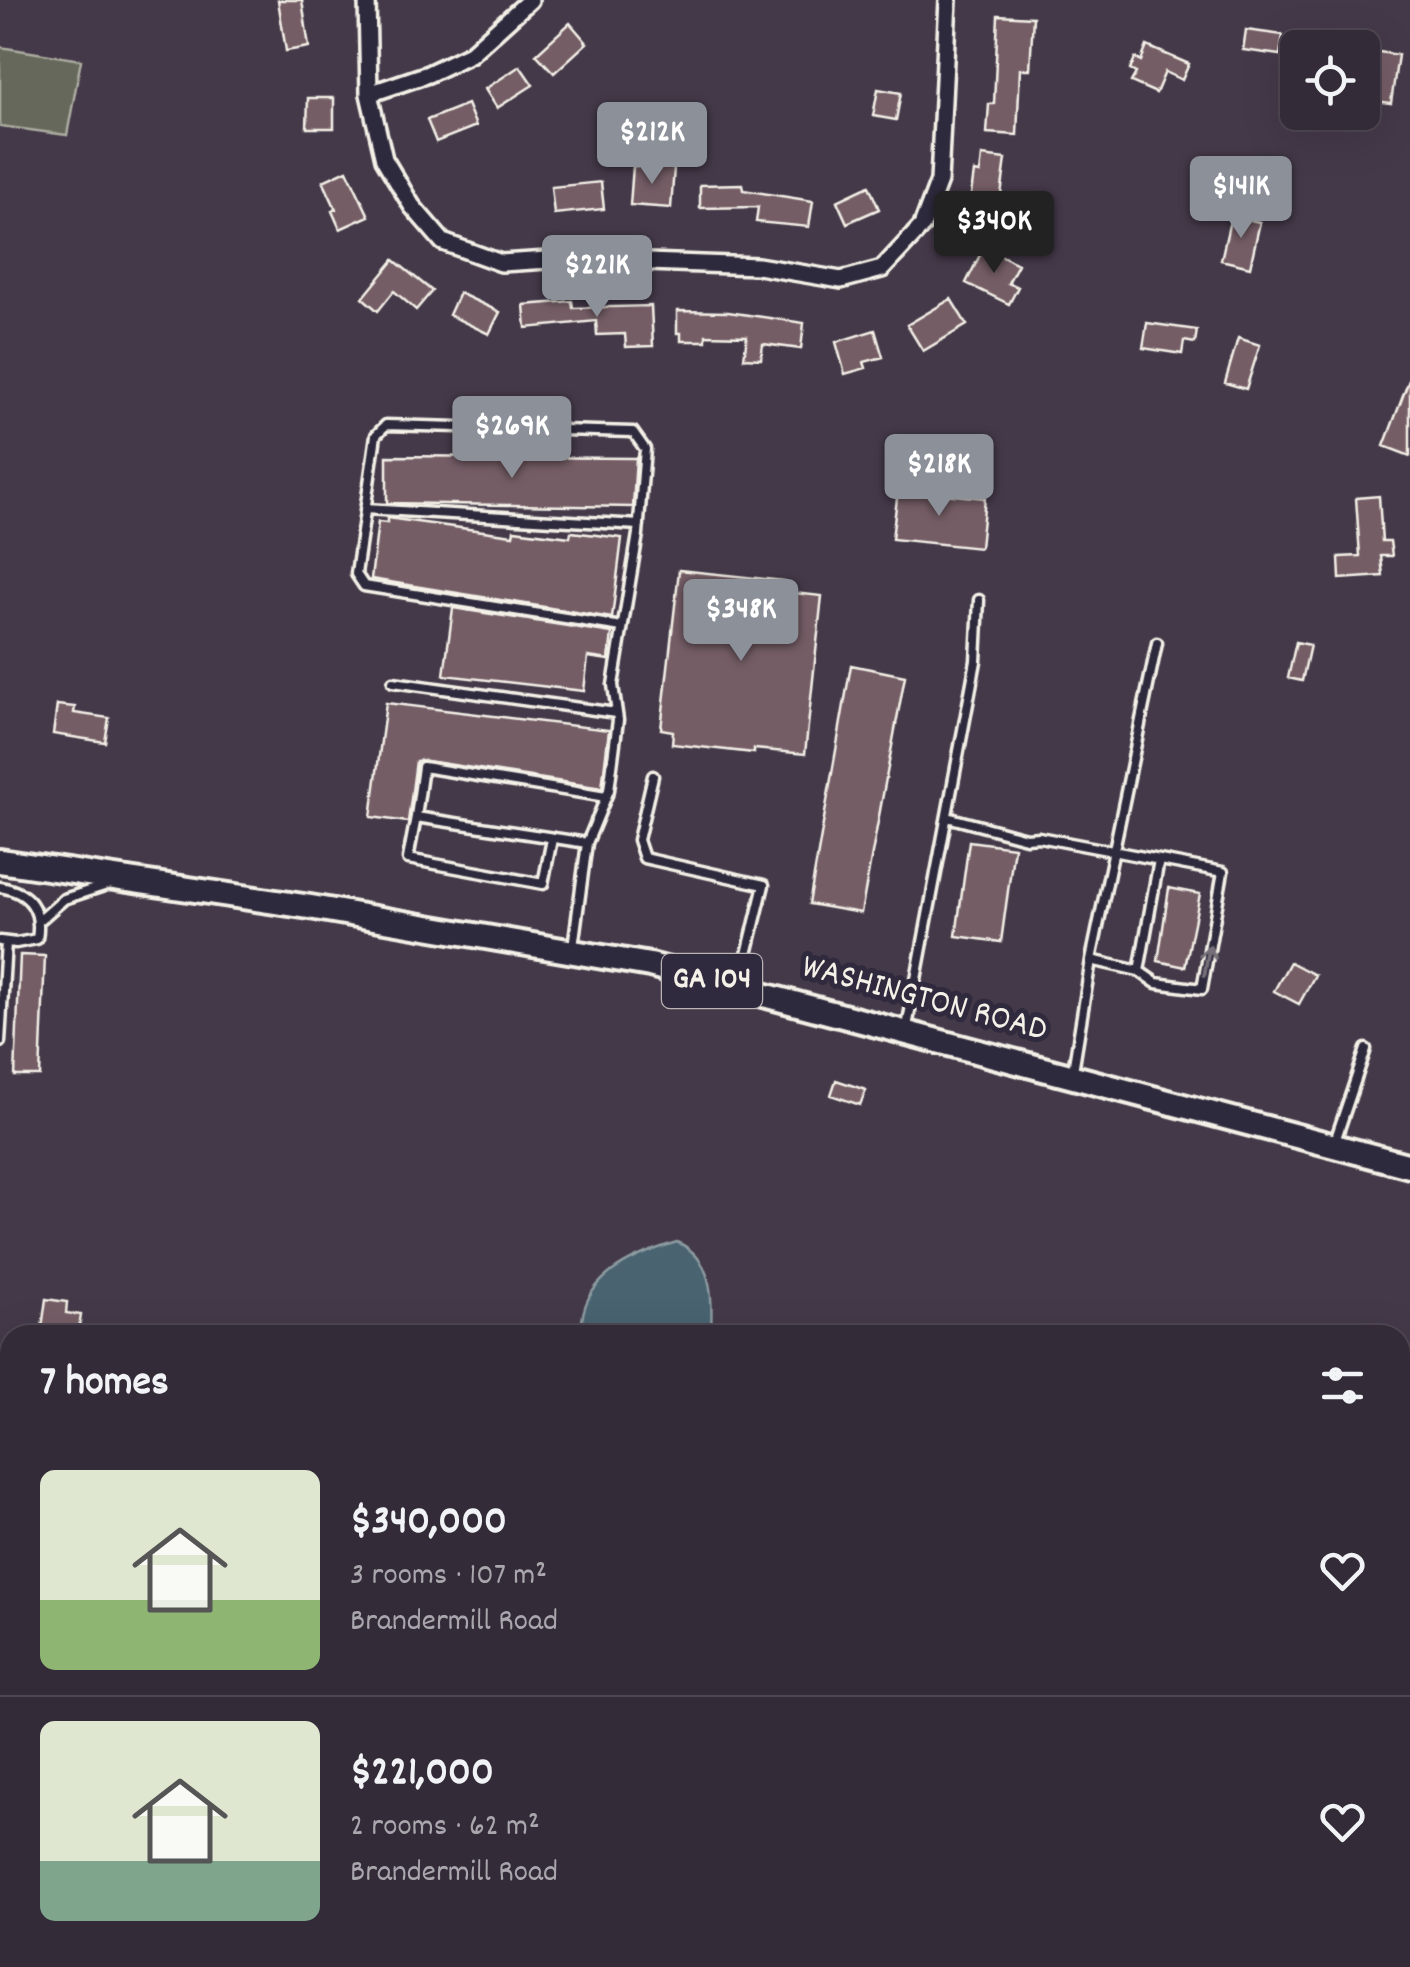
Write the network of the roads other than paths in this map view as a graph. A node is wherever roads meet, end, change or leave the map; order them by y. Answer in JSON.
{"nodes":[{"id":1,"x":367,"y":0,"type":"edge"},
{"id":2,"x":530,"y":0,"type":"edge"},
{"id":3,"x":948,"y":0,"type":"edge"},
{"id":4,"x":369,"y":94,"type":"junction"},
{"id":5,"x":365,"y":509,"type":"junction"},
{"id":6,"x":638,"y":525,"type":"junction"},
{"id":7,"x":980,"y":600,"type":"dead end"},
{"id":8,"x":622,"y":627,"type":"junction"},
{"id":9,"x":1156,"y":643,"type":"dead end"},
{"id":10,"x":392,"y":682,"type":"dead end"},
{"id":11,"x":616,"y":714,"type":"junction"},
{"id":12,"x":653,"y":776,"type":"dead end"},
{"id":13,"x":606,"y":797,"type":"junction"},
{"id":14,"x":416,"y":817,"type":"junction"},
{"id":15,"x":947,"y":817,"type":"junction"},
{"id":16,"x":552,"y":839,"type":"junction"},
{"id":17,"x":587,"y":843,"type":"junction"},
{"id":18,"x":1112,"y":851,"type":"junction"},
{"id":19,"x":1159,"y":860,"type":"junction"},
{"id":20,"x":0,"y":861,"type":"edge"},
{"id":21,"x":125,"y":879,"type":"junction"},
{"id":22,"x":0,"y":887,"type":"edge"},
{"id":23,"x":40,"y":920,"type":"junction"},
{"id":24,"x":3,"y":942,"type":"edge"},
{"id":25,"x":573,"y":951,"type":"junction"},
{"id":26,"x":1091,"y":960,"type":"junction"},
{"id":27,"x":1138,"y":971,"type":"junction"},
{"id":28,"x":739,"y":988,"type":"junction"},
{"id":29,"x":906,"y":1032,"type":"junction"},
{"id":30,"x":0,"y":1042,"type":"edge"},
{"id":31,"x":1366,"y":1049,"type":"dead end"},
{"id":32,"x":1072,"y":1076,"type":"junction"},
{"id":33,"x":1334,"y":1145,"type":"junction"},
{"id":34,"x":1410,"y":1166,"type":"edge"}],
"edges":[{"from":1,"to":4,"type":"street"},
{"from":2,"to":4,"type":"street"},
{"from":3,"to":4,"type":"street"},
{"from":5,"to":6,"type":"lane"},
{"from":5,"to":6,"type":"lane"},
{"from":5,"to":8,"type":"lane"},
{"from":6,"to":8,"type":"lane"},
{"from":7,"to":15,"type":"lane"},
{"from":8,"to":11,"type":"lane"},
{"from":9,"to":18,"type":"lane"},
{"from":10,"to":11,"type":"lane"},
{"from":11,"to":13,"type":"lane"},
{"from":12,"to":28,"type":"lane"},
{"from":13,"to":14,"type":"lane"},
{"from":13,"to":17,"type":"lane"},
{"from":14,"to":16,"type":"lane"},
{"from":14,"to":16,"type":"lane"},
{"from":15,"to":18,"type":"lane"},
{"from":15,"to":29,"type":"lane"},
{"from":16,"to":17,"type":"lane"},
{"from":17,"to":25,"type":"lane"},
{"from":18,"to":19,"type":"lane"},
{"from":18,"to":26,"type":"lane"},
{"from":19,"to":27,"type":"lane"},
{"from":27,"to":19,"type":"lane","one_way":true},
{"from":20,"to":21,"type":"main road","name":"WASHINGTON ROAD","number":"GA 104"},
{"from":21,"to":23,"type":"lane"},
{"from":21,"to":25,"type":"main road","name":"WASHINGTON ROAD","number":"GA 104"},
{"from":22,"to":23,"type":"lane"},
{"from":23,"to":24,"type":"lane"},
{"from":24,"to":30,"type":"lane"},
{"from":25,"to":28,"type":"main road","name":"WASHINGTON ROAD","number":"GA 104"},
{"from":26,"to":27,"type":"lane"},
{"from":26,"to":32,"type":"lane"},
{"from":28,"to":29,"type":"main road","name":"WASHINGTON ROAD","number":"GA 104"},
{"from":29,"to":32,"type":"main road","name":"WASHINGTON ROAD","number":"GA 104"},
{"from":31,"to":33,"type":"lane"},
{"from":32,"to":33,"type":"main road","name":"WASHINGTON ROAD","number":"GA 104"},
{"from":33,"to":34,"type":"main road","name":"WASHINGTON ROAD","number":"GA 104"}]}
